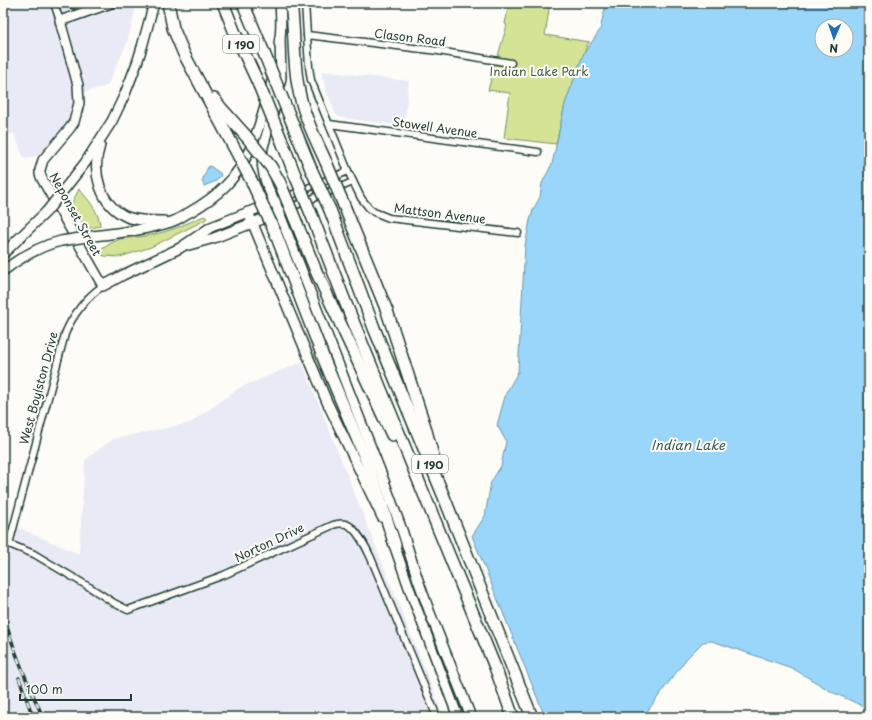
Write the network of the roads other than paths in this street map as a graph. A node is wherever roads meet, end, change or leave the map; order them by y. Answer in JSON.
{"nodes":[{"id":1,"x":54,"y":3,"type":"edge"},
{"id":2,"x":71,"y":3,"type":"edge"},
{"id":3,"x":111,"y":3,"type":"edge"},
{"id":4,"x":154,"y":3,"type":"edge"},
{"id":5,"x":168,"y":3,"type":"edge"},
{"id":6,"x":223,"y":3,"type":"edge"},
{"id":7,"x":243,"y":3,"type":"edge"},
{"id":8,"x":280,"y":3,"type":"edge"},
{"id":9,"x":291,"y":3,"type":"edge"},
{"id":10,"x":305,"y":3,"type":"edge"},
{"id":11,"x":60,"y":21,"type":"junction"},
{"id":12,"x":306,"y":35,"type":"junction"},
{"id":13,"x":280,"y":38,"type":"junction"},
{"id":14,"x":184,"y":54,"type":"junction"},
{"id":15,"x":511,"y":63,"type":"dead end"},
{"id":16,"x":329,"y":124,"type":"junction"},
{"id":17,"x":104,"y":133,"type":"junction"},
{"id":18,"x":538,"y":152,"type":"dead end"},
{"id":19,"x":348,"y":171,"type":"junction"},
{"id":20,"x":353,"y":182,"type":"junction"},
{"id":21,"x":55,"y":202,"type":"junction"},
{"id":22,"x":275,"y":202,"type":"junction"},
{"id":23,"x":248,"y":212,"type":"junction"},
{"id":24,"x":278,"y":212,"type":"junction"},
{"id":25,"x":173,"y":221,"type":"junction"},
{"id":26,"x":252,"y":222,"type":"junction"},
{"id":27,"x":518,"y":233,"type":"dead end"},
{"id":28,"x":180,"y":248,"type":"junction"},
{"id":29,"x":3,"y":254,"type":"edge"},
{"id":30,"x":3,"y":271,"type":"edge"},
{"id":31,"x":104,"y":286,"type":"junction"},
{"id":32,"x":444,"y":497,"type":"junction"},
{"id":33,"x":430,"y":508,"type":"junction"},
{"id":34,"x":8,"y":544,"type":"joint"},
{"id":35,"x":395,"y":545,"type":"junction"},
{"id":36,"x":437,"y":717,"type":"edge"},
{"id":37,"x":458,"y":717,"type":"edge"},
{"id":38,"x":471,"y":717,"type":"edge"},
{"id":39,"x":513,"y":717,"type":"edge"},
{"id":40,"x":532,"y":717,"type":"edge"}],
"edges":[{"from":1,"to":11,"type":"street"},
{"from":2,"to":3,"type":"main road"},
{"from":3,"to":11,"type":"main road"},
{"from":4,"to":17,"type":"main road"},
{"from":5,"to":14,"type":"highway"},
{"from":6,"to":33,"type":"highway","number":"I 190","bridge":true},
{"from":7,"to":32,"type":"highway","number":"I 190","bridge":true},
{"from":8,"to":13,"type":"main road"},
{"from":9,"to":32,"type":"highway","bridge":true},
{"from":10,"to":12,"type":"street"},
{"from":11,"to":21,"type":"main road","name":"Neponset Street"},
{"from":12,"to":15,"type":"street","name":"Clason Road"},
{"from":12,"to":16,"type":"street"},
{"from":13,"to":22,"type":"main road"},
{"from":13,"to":25,"type":"main road"},
{"from":14,"to":33,"type":"highway","bridge":true},
{"from":14,"to":35,"type":"highway","bridge":true},
{"from":16,"to":18,"type":"street","name":"Stowell Avenue"},
{"from":16,"to":19,"type":"street"},
{"from":17,"to":21,"type":"main road","bridge":true},
{"from":17,"to":25,"type":"main road"},
{"from":19,"to":20,"type":"street"},
{"from":19,"to":22,"type":"street","name":"West Boylston Drive"},
{"from":20,"to":24,"type":"street","name":"West Boylston Drive"},
{"from":20,"to":27,"type":"street","name":"Mattson Avenue"},
{"from":21,"to":29,"type":"main road","bridge":true},
{"from":21,"to":31,"type":"main road","name":"Neponset Street"},
{"from":22,"to":23,"type":"main road","name":"West Boylston Drive"},
{"from":22,"to":24,"type":"main road"},
{"from":23,"to":26,"type":"main road"},
{"from":23,"to":28,"type":"main road","name":"West Boylston Drive"},
{"from":24,"to":26,"type":"main road","name":"West Boylston Drive"},
{"from":24,"to":38,"type":"main road"},
{"from":25,"to":30,"type":"main road","bridge":true},
{"from":26,"to":28,"type":"main road","name":"West Boylston Drive"},
{"from":26,"to":35,"type":"main road"},
{"from":28,"to":31,"type":"main road","name":"West Boylston Drive"},
{"from":31,"to":34,"type":"street","name":"West Boylston Drive"},
{"from":32,"to":40,"type":"highway","number":"I 190"},
{"from":33,"to":39,"type":"highway","number":"I 190"},
{"from":34,"to":36,"type":"street","name":"Norton Drive"},
{"from":35,"to":37,"type":"main road"}]}
